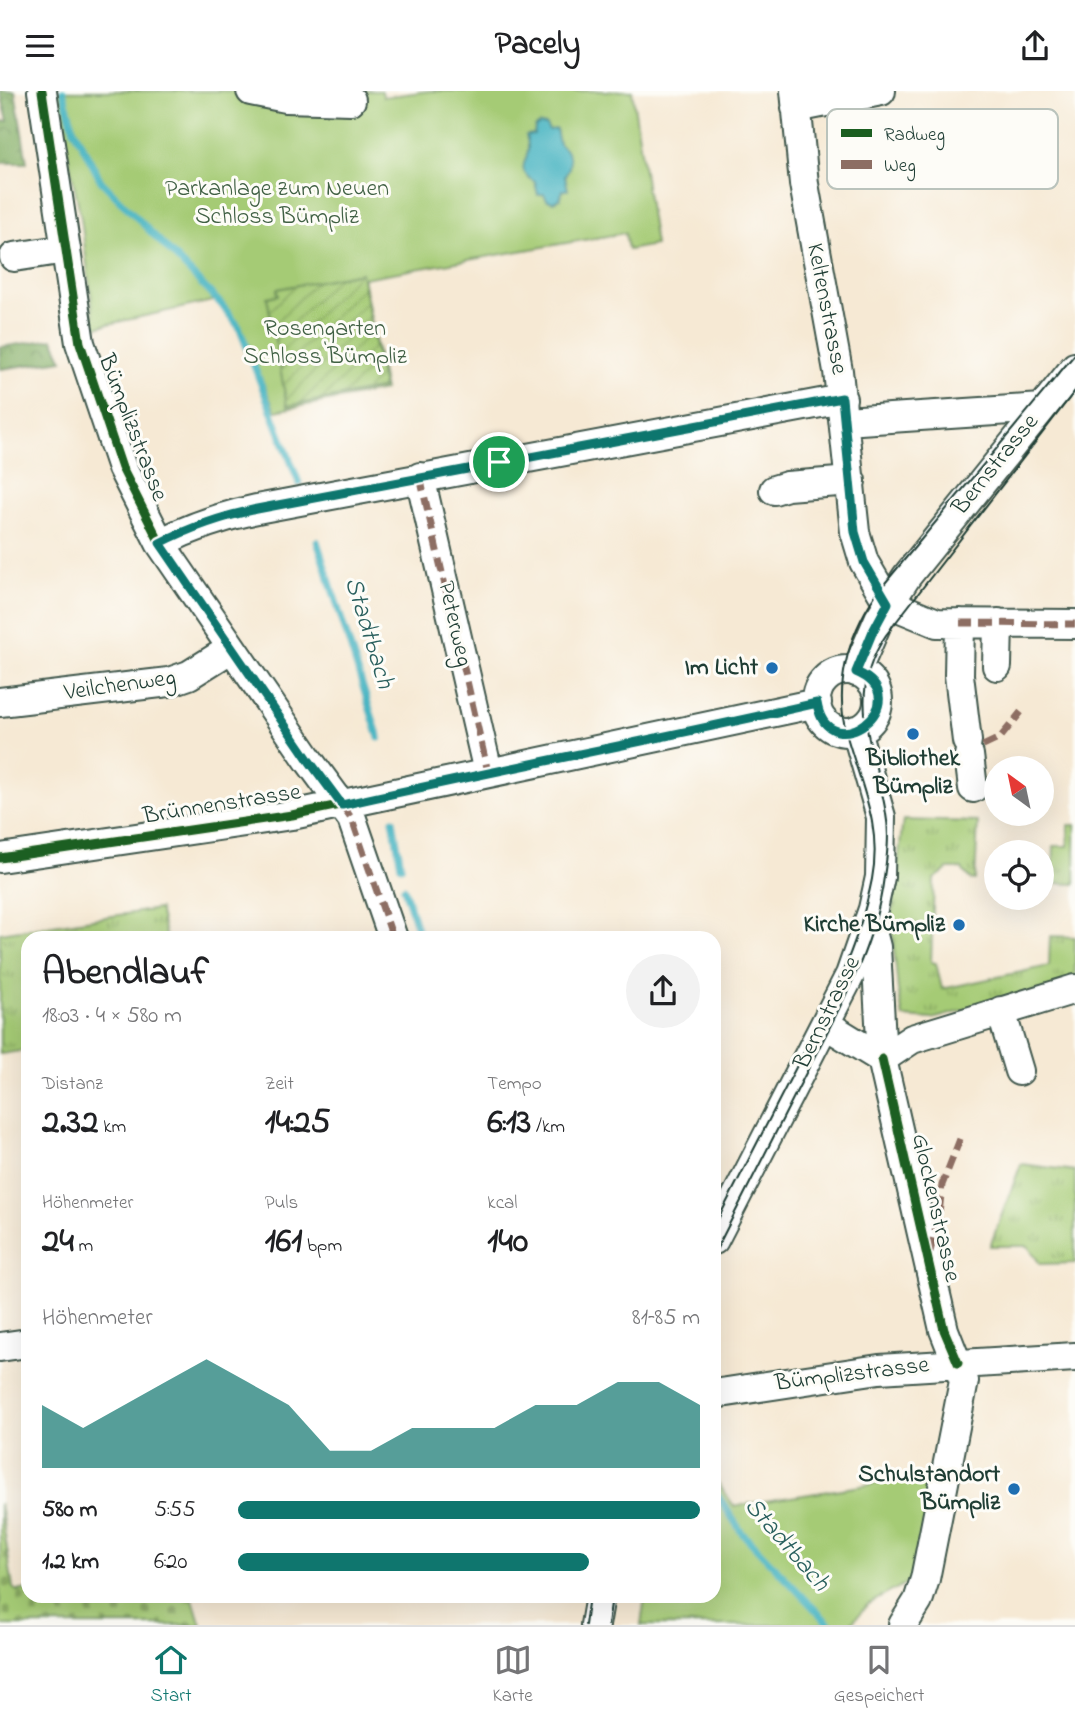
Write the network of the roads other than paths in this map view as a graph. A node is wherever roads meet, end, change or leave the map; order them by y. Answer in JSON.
{"nodes":[{"id":1,"x":43,"y":91,"type":"edge"},
{"id":2,"x":251,"y":91,"type":"edge"},
{"id":3,"x":881,"y":91,"type":"edge"},
{"id":4,"x":351,"y":100,"type":"dead end"},
{"id":5,"x":796,"y":100,"type":"edge"},
{"id":6,"x":65,"y":244,"type":"junction"},
{"id":7,"x":14,"y":251,"type":"dead end"},
{"id":8,"x":1075,"y":367,"type":"edge"},
{"id":9,"x":1042,"y":408,"type":"junction"},
{"id":10,"x":843,"y":410,"type":"junction"},
{"id":11,"x":420,"y":477,"type":"junction"},
{"id":12,"x":850,"y":481,"type":"junction"},
{"id":13,"x":774,"y":490,"type":"dead end"},
{"id":14,"x":160,"y":543,"type":"junction"},
{"id":15,"x":888,"y":603,"type":"junction"},
{"id":16,"x":960,"y":623,"type":"junction"},
{"id":17,"x":998,"y":623,"type":"junction"},
{"id":18,"x":1075,"y":624,"type":"edge"},
{"id":19,"x":232,"y":648,"type":"junction"},
{"id":20,"x":997,"y":666,"type":"dead end"},
{"id":21,"x":856,"y":672,"type":"junction"},
{"id":22,"x":0,"y":702,"type":"edge"},
{"id":23,"x":817,"y":703,"type":"junction"},
{"id":24,"x":856,"y":730,"type":"junction"},
{"id":25,"x":488,"y":772,"type":"junction"},
{"id":26,"x":973,"y":788,"type":"dead end"},
{"id":27,"x":342,"y":805,"type":"junction"},
{"id":28,"x":0,"y":858,"type":"edge"},
{"id":29,"x":869,"y":920,"type":"junction"},
{"id":30,"x":391,"y":931,"type":"edge"},
{"id":31,"x":1075,"y":989,"type":"edge"},
{"id":32,"x":1001,"y":1011,"type":"junction"},
{"id":33,"x":825,"y":1024,"type":"junction"},
{"id":34,"x":882,"y":1059,"type":"junction"},
{"id":35,"x":1019,"y":1071,"type":"dead end"},
{"id":36,"x":721,"y":1226,"type":"edge"},
{"id":37,"x":21,"y":1344,"type":"edge"},
{"id":38,"x":0,"y":1347,"type":"edge"},
{"id":39,"x":1075,"y":1357,"type":"edge"},
{"id":40,"x":958,"y":1363,"type":"junction"},
{"id":41,"x":721,"y":1393,"type":"edge"},
{"id":42,"x":599,"y":1603,"type":"edge"},
{"id":43,"x":595,"y":1625,"type":"edge"},
{"id":44,"x":903,"y":1625,"type":"edge"}],
"edges":[{"from":1,"to":6,"type":"street","name":"Bümplizstrasse"},
{"from":2,"to":4,"type":"street"},
{"from":3,"to":5,"type":"street"},
{"from":5,"to":10,"type":"street","name":"Keltenstrasse"},
{"from":6,"to":7,"type":"street"},
{"from":6,"to":14,"type":"street","name":"Bümplizstrasse"},
{"from":8,"to":9,"type":"street","name":"Bernstrasse"},
{"from":9,"to":10,"type":"street"},
{"from":9,"to":15,"type":"street","name":"Bernstrasse"},
{"from":10,"to":11,"type":"street"},
{"from":10,"to":12,"type":"street","name":"Keltenstrasse"},
{"from":11,"to":14,"type":"street"},
{"from":11,"to":25,"type":"street","name":"Peterweg"},
{"from":12,"to":13,"type":"street"},
{"from":12,"to":15,"type":"street","name":"Keltenstrasse"},
{"from":14,"to":19,"type":"street","name":"Bümplizstrasse"},
{"from":15,"to":16,"type":"street"},
{"from":15,"to":21,"type":"street","name":"Bernstrasse"},
{"from":16,"to":17,"type":"street"},
{"from":16,"to":26,"type":"street"},
{"from":17,"to":18,"type":"street"},
{"from":17,"to":20,"type":"street"},
{"from":19,"to":22,"type":"street","name":"Veilchenweg"},
{"from":19,"to":27,"type":"street","name":"Bümplizstrasse"},
{"from":21,"to":23,"type":"street"},
{"from":21,"to":24,"type":"street"},
{"from":23,"to":24,"type":"street"},
{"from":23,"to":25,"type":"street","name":"Brünnenstrasse"},
{"from":24,"to":29,"type":"street","name":"Bernstrasse"},
{"from":25,"to":27,"type":"street","name":"Brünnenstrasse"},
{"from":27,"to":28,"type":"street","name":"Brünnenstrasse"},
{"from":27,"to":30,"type":"street","name":"Bümplizstrasse"},
{"from":29,"to":33,"type":"street","name":"Bernstrasse"},
{"from":29,"to":34,"type":"street","name":"Glockenstrasse"},
{"from":31,"to":32,"type":"street"},
{"from":32,"to":34,"type":"street"},
{"from":32,"to":35,"type":"street"},
{"from":33,"to":34,"type":"street"},
{"from":33,"to":36,"type":"street","name":"Bernstrasse"},
{"from":34,"to":40,"type":"street","name":"Glockenstrasse"},
{"from":37,"to":38,"type":"street"},
{"from":39,"to":40,"type":"street","name":"Bümplizstrasse"},
{"from":40,"to":41,"type":"street","name":"Bümplizstrasse"},
{"from":40,"to":44,"type":"street","name":"Glockenstrasse"},
{"from":42,"to":43,"type":"street"}]}
